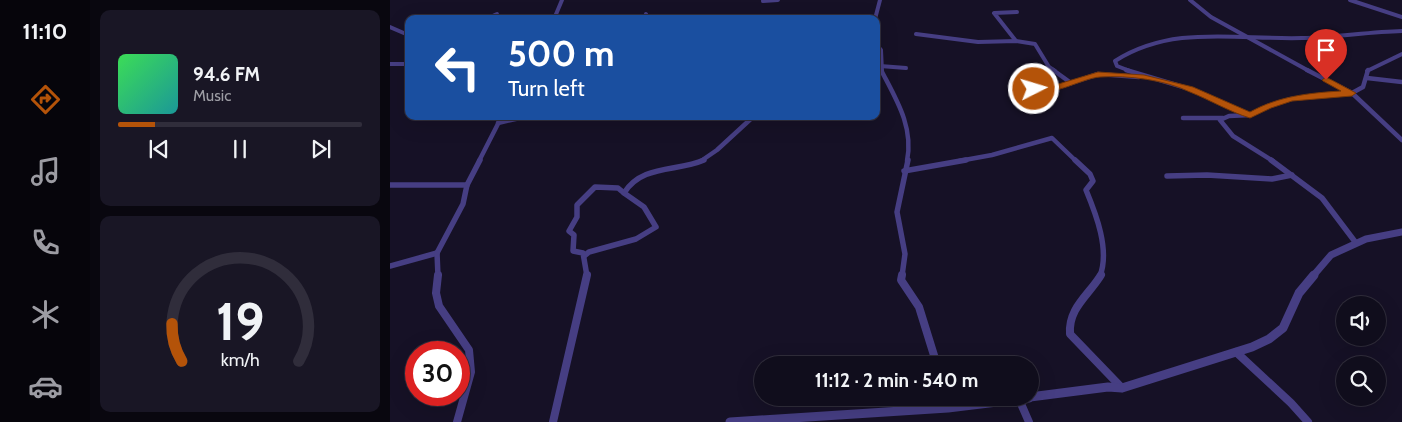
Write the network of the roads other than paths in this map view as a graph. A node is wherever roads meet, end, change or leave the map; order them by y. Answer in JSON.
{"nodes":[{"id":1,"x":562,"y":0,"type":"edge"},
{"id":2,"x":778,"y":0,"type":"edge"},
{"id":3,"x":880,"y":0,"type":"edge"},
{"id":4,"x":1190,"y":0,"type":"edge"},
{"id":5,"x":1350,"y":0,"type":"edge"},
{"id":6,"x":764,"y":1,"type":"edge"},
{"id":7,"x":1017,"y":12,"type":"dead end"},
{"id":8,"x":556,"y":15,"type":"edge"},
{"id":9,"x":876,"y":15,"type":"edge"},
{"id":10,"x":1402,"y":17,"type":"edge"},
{"id":11,"x":390,"y":26,"type":"edge"},
{"id":12,"x":1402,"y":31,"type":"edge"},
{"id":13,"x":405,"y":34,"type":"edge"},
{"id":14,"x":916,"y":34,"type":"dead end"},
{"id":15,"x":1248,"y":39,"type":"junction"},
{"id":16,"x":1016,"y":41,"type":"junction"},
{"id":17,"x":880,"y":50,"type":"edge"},
{"id":18,"x":1402,"y":54,"type":"edge"},
{"id":19,"x":390,"y":64,"type":"edge"},
{"id":20,"x":405,"y":64,"type":"edge"},
{"id":21,"x":880,"y":66,"type":"junction"},
{"id":22,"x":906,"y":68,"type":"dead end"},
{"id":23,"x":1144,"y":77,"type":"junction"},
{"id":24,"x":1366,"y":78,"type":"junction"},
{"id":25,"x":1402,"y":82,"type":"edge"},
{"id":26,"x":1071,"y":83,"type":"junction"},
{"id":27,"x":1034,"y":89,"type":"dead end"},
{"id":28,"x":1352,"y":93,"type":"junction"},
{"id":29,"x":1250,"y":115,"type":"junction"},
{"id":30,"x":1183,"y":118,"type":"dead end"},
{"id":31,"x":1222,"y":118,"type":"junction"},
{"id":32,"x":500,"y":120,"type":"edge"},
{"id":33,"x":749,"y":120,"type":"edge"},
{"id":34,"x":1402,"y":140,"type":"edge"},
{"id":35,"x":904,"y":171,"type":"junction"},
{"id":36,"x":1292,"y":175,"type":"junction"},
{"id":37,"x":1167,"y":176,"type":"dead end"},
{"id":38,"x":390,"y":185,"type":"edge"},
{"id":39,"x":467,"y":185,"type":"junction"},
{"id":40,"x":624,"y":193,"type":"junction"},
{"id":41,"x":1402,"y":232,"type":"edge"},
{"id":42,"x":1356,"y":242,"type":"junction"},
{"id":43,"x":437,"y":253,"type":"junction"},
{"id":44,"x":584,"y":253,"type":"junction"},
{"id":45,"x":390,"y":266,"type":"edge"},
{"id":46,"x":1236,"y":352,"type":"junction"},
{"id":47,"x":933,"y":356,"type":"edge"},
{"id":48,"x":1122,"y":388,"type":"junction"},
{"id":49,"x":1039,"y":396,"type":"edge"},
{"id":50,"x":917,"y":406,"type":"edge"},
{"id":51,"x":1027,"y":406,"type":"edge"},
{"id":52,"x":767,"y":421,"type":"edge"},
{"id":53,"x":457,"y":422,"type":"edge"},
{"id":54,"x":554,"y":422,"type":"edge"},
{"id":55,"x":730,"y":422,"type":"edge"},
{"id":56,"x":1029,"y":422,"type":"edge"},
{"id":57,"x":1308,"y":422,"type":"edge"}],
"edges":[{"from":1,"to":8,"type":"street"},
{"from":2,"to":6,"type":"street"},
{"from":3,"to":9,"type":"street"},
{"from":4,"to":15,"type":"street"},
{"from":5,"to":10,"type":"street"},
{"from":7,"to":16,"type":"street"},
{"from":11,"to":13,"type":"street"},
{"from":12,"to":15,"type":"street"},
{"from":14,"to":16,"type":"street"},
{"from":15,"to":23,"type":"street"},
{"from":15,"to":28,"type":"street"},
{"from":16,"to":26,"type":"street"},
{"from":17,"to":21,"type":"street"},
{"from":18,"to":24,"type":"street"},
{"from":19,"to":20,"type":"street"},
{"from":21,"to":22,"type":"street"},
{"from":21,"to":35,"type":"street"},
{"from":23,"to":26,"type":"street"},
{"from":23,"to":29,"type":"street"},
{"from":24,"to":25,"type":"street"},
{"from":24,"to":28,"type":"street"},
{"from":26,"to":27,"type":"street"},
{"from":28,"to":29,"type":"street"},
{"from":28,"to":34,"type":"street"},
{"from":29,"to":31,"type":"street"},
{"from":30,"to":31,"type":"street"},
{"from":31,"to":36,"type":"street"},
{"from":32,"to":39,"type":"street"},
{"from":33,"to":40,"type":"street"},
{"from":35,"to":47,"type":"street"},
{"from":35,"to":48,"type":"street"},
{"from":36,"to":37,"type":"street"},
{"from":36,"to":42,"type":"street"},
{"from":38,"to":39,"type":"street"},
{"from":39,"to":43,"type":"street"},
{"from":40,"to":44,"type":"street"},
{"from":40,"to":44,"type":"street"},
{"from":41,"to":42,"type":"street"},
{"from":42,"to":46,"type":"street"},
{"from":43,"to":45,"type":"street"},
{"from":43,"to":53,"type":"street"},
{"from":44,"to":54,"type":"street"},
{"from":46,"to":48,"type":"street"},
{"from":46,"to":57,"type":"street"},
{"from":48,"to":49,"type":"street"},
{"from":50,"to":52,"type":"street"},
{"from":51,"to":56,"type":"street"},
{"from":52,"to":55,"type":"street"}]}
